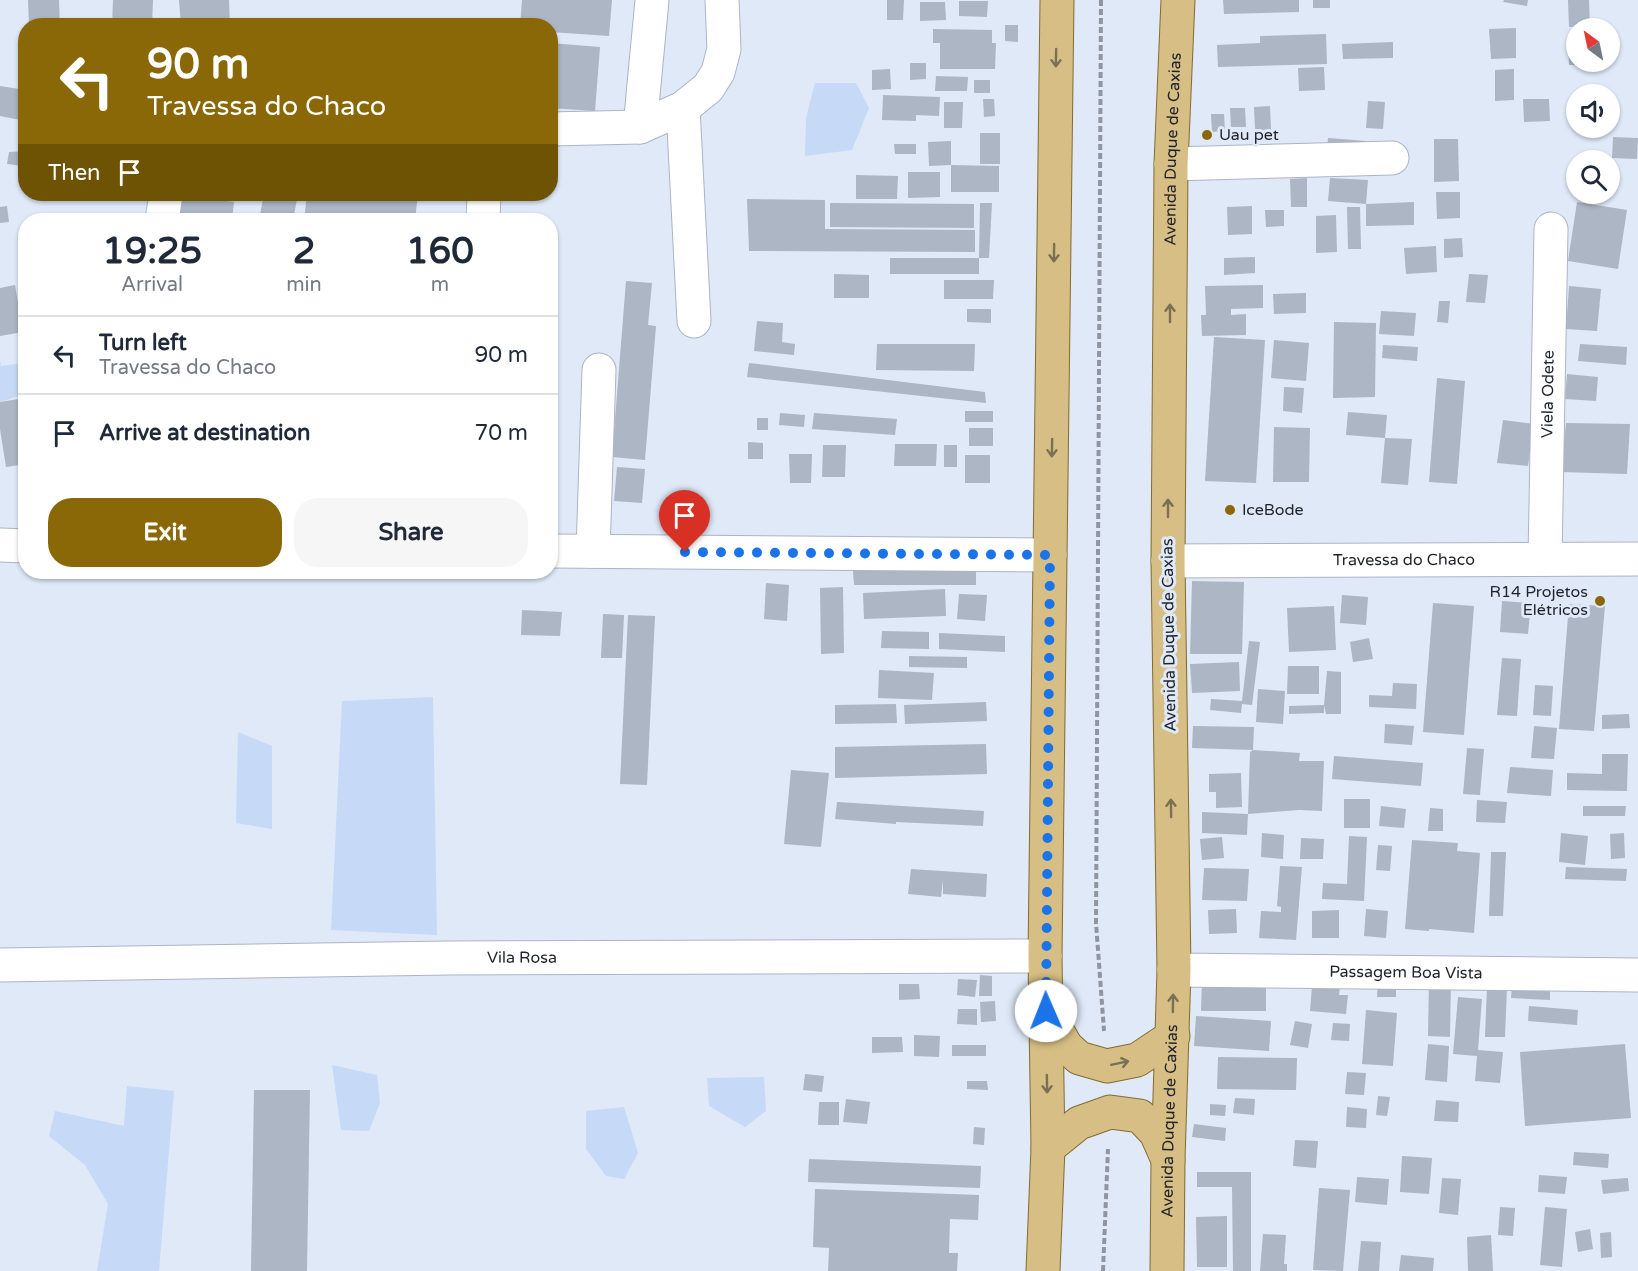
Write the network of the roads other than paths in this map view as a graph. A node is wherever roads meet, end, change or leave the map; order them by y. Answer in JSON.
{"nodes":[{"id":1,"x":652,"y":0,"type":"edge"},
{"id":2,"x":722,"y":0,"type":"edge"},
{"id":3,"x":1057,"y":0,"type":"edge"},
{"id":4,"x":1178,"y":0,"type":"edge"},
{"id":5,"x":683,"y":108,"type":"junction"},
{"id":6,"x":640,"y":127,"type":"junction"},
{"id":7,"x":558,"y":129,"type":"edge"},
{"id":8,"x":1392,"y":158,"type":"dead end"},
{"id":9,"x":1171,"y":164,"type":"junction"},
{"id":10,"x":1551,"y":229,"type":"dead end"},
{"id":11,"x":694,"y":321,"type":"dead end"},
{"id":12,"x":599,"y":370,"type":"dead end"},
{"id":13,"x":0,"y":545,"type":"edge"},
{"id":14,"x":18,"y":546,"type":"edge"},
{"id":15,"x":558,"y":551,"type":"edge"},
{"id":16,"x":593,"y":551,"type":"junction"},
{"id":17,"x":1050,"y":555,"type":"junction"},
{"id":18,"x":1545,"y":559,"type":"junction"},
{"id":19,"x":1638,"y":559,"type":"edge"},
{"id":20,"x":1168,"y":561,"type":"junction"},
{"id":21,"x":1045,"y":956,"type":"junction"},
{"id":22,"x":0,"y":965,"type":"edge"},
{"id":23,"x":1173,"y":970,"type":"junction"},
{"id":24,"x":1638,"y":975,"type":"edge"},
{"id":25,"x":1046,"y":1011,"type":"junction"},
{"id":26,"x":1173,"y":1036,"type":"junction"},
{"id":27,"x":1048,"y":1148,"type":"junction"},
{"id":28,"x":1168,"y":1160,"type":"junction"},
{"id":29,"x":1043,"y":1271,"type":"edge"},
{"id":30,"x":1167,"y":1271,"type":"edge"}],
"edges":[{"from":1,"to":6,"type":"street"},
{"from":2,"to":5,"type":"street"},
{"from":3,"to":17,"type":"main road","one_way":true},
{"from":4,"to":9,"type":"main road","name":"Avenida Duque de Caxias"},
{"from":5,"to":6,"type":"street"},
{"from":5,"to":11,"type":"street"},
{"from":6,"to":7,"type":"street"},
{"from":8,"to":9,"type":"street"},
{"from":20,"to":9,"type":"main road","name":"Avenida Duque de Caxias","one_way":true},
{"from":10,"to":18,"type":"street","name":"Viela Odete"},
{"from":12,"to":16,"type":"street"},
{"from":13,"to":14,"type":"street"},
{"from":15,"to":16,"type":"street"},
{"from":16,"to":17,"type":"street"},
{"from":17,"to":21,"type":"main road"},
{"from":18,"to":19,"type":"street","name":"Travessa do Chaco"},
{"from":18,"to":20,"type":"street","name":"Travessa do Chaco"},
{"from":23,"to":20,"type":"main road","name":"Avenida Duque de Caxias","one_way":true},
{"from":21,"to":22,"type":"street","name":"Vila Rosa"},
{"from":21,"to":25,"type":"main road"},
{"from":23,"to":24,"type":"street","name":"Passagem Boa Vista"},
{"from":26,"to":23,"type":"main road","name":"Avenida Duque de Caxias","one_way":true},
{"from":25,"to":26,"type":"main road","one_way":true},
{"from":25,"to":27,"type":"main road","one_way":true},
{"from":26,"to":28,"type":"main road","name":"Avenida Duque de Caxias"},
{"from":27,"to":28,"type":"main road"},
{"from":27,"to":29,"type":"main road"},
{"from":28,"to":30,"type":"main road","name":"Avenida Duque de Caxias"}]}
